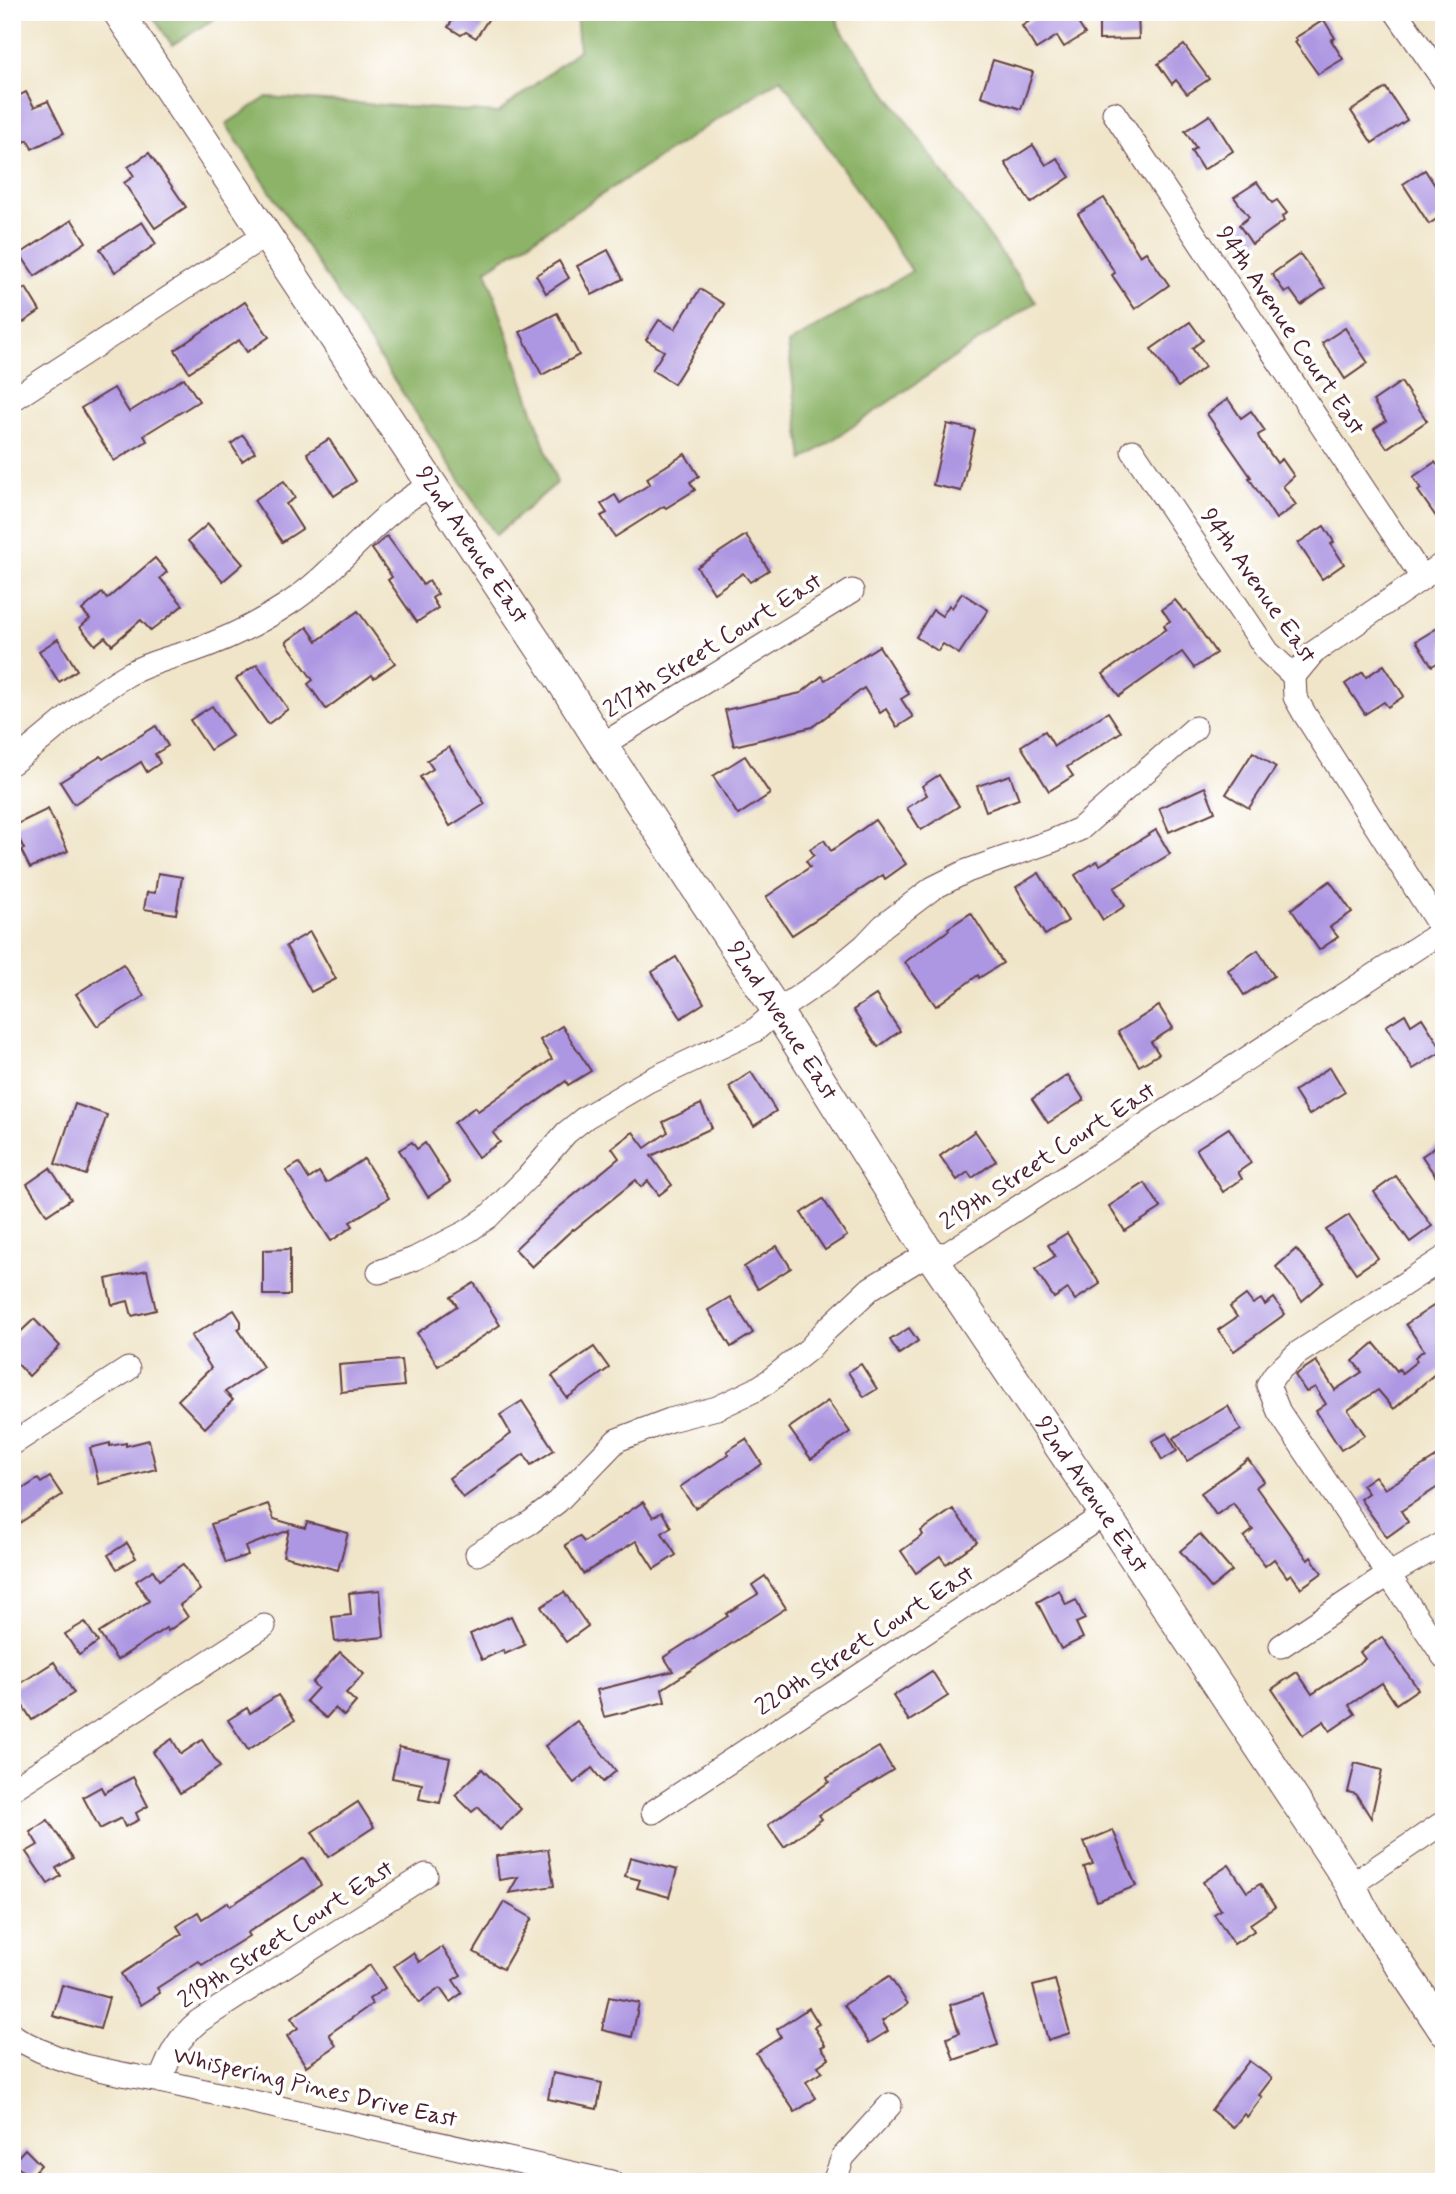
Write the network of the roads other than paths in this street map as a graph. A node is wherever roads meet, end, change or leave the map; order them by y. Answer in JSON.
{"nodes":[{"id":1,"x":118,"y":12,"type":"edge"},
{"id":2,"x":1396,"y":12,"type":"edge"},
{"id":3,"x":1444,"y":81,"type":"edge"},
{"id":4,"x":1114,"y":113,"type":"dead end"},
{"id":5,"x":267,"y":234,"type":"junction"},
{"id":6,"x":12,"y":400,"type":"edge"},
{"id":7,"x":1133,"y":450,"type":"dead end"},
{"id":8,"x":432,"y":485,"type":"junction"},
{"id":9,"x":1444,"y":563,"type":"edge"},
{"id":10,"x":1422,"y":577,"type":"junction"},
{"id":11,"x":852,"y":591,"type":"dead end"},
{"id":12,"x":1294,"y":676,"type":"junction"},
{"id":13,"x":1195,"y":728,"type":"dead end"},
{"id":14,"x":601,"y":745,"type":"junction"},
{"id":15,"x":12,"y":763,"type":"edge"},
{"id":16,"x":1443,"y":931,"type":"edge"},
{"id":17,"x":778,"y":1011,"type":"junction"},
{"id":18,"x":929,"y":1253,"type":"junction"},
{"id":19,"x":1444,"y":1258,"type":"edge"},
{"id":20,"x":379,"y":1272,"type":"dead end"},
{"id":21,"x":128,"y":1369,"type":"dead end"},
{"id":22,"x":12,"y":1444,"type":"edge"},
{"id":23,"x":1105,"y":1514,"type":"junction"},
{"id":24,"x":1444,"y":1543,"type":"edge"},
{"id":25,"x":477,"y":1554,"type":"dead end"},
{"id":26,"x":1388,"y":1575,"type":"junction"},
{"id":27,"x":264,"y":1626,"type":"dead end"},
{"id":28,"x":1280,"y":1646,"type":"dead end"},
{"id":29,"x":1444,"y":1657,"type":"edge"},
{"id":30,"x":12,"y":1789,"type":"edge"},
{"id":31,"x":653,"y":1812,"type":"dead end"},
{"id":32,"x":1444,"y":1822,"type":"edge"},
{"id":33,"x":426,"y":1875,"type":"dead end"},
{"id":34,"x":1351,"y":1885,"type":"junction"},
{"id":35,"x":1444,"y":2031,"type":"edge"},
{"id":36,"x":12,"y":2035,"type":"edge"},
{"id":37,"x":160,"y":2081,"type":"junction"},
{"id":38,"x":890,"y":2105,"type":"dead end"},
{"id":39,"x":611,"y":2182,"type":"edge"},
{"id":40,"x":834,"y":2182,"type":"edge"}],
"edges":[{"from":1,"to":5,"type":"street","name":"92nd Avenue East"},
{"from":2,"to":3,"type":"street"},
{"from":4,"to":10,"type":"street","name":"94th Avenue Court East"},
{"from":5,"to":6,"type":"street"},
{"from":5,"to":8,"type":"street","name":"92nd Avenue East"},
{"from":7,"to":12,"type":"street","name":"94th Avenue East"},
{"from":8,"to":14,"type":"street","name":"92nd Avenue East"},
{"from":8,"to":15,"type":"street"},
{"from":9,"to":10,"type":"street"},
{"from":10,"to":12,"type":"street"},
{"from":11,"to":14,"type":"street","name":"217th Street Court East"},
{"from":12,"to":16,"type":"street","name":"94th Avenue East"},
{"from":13,"to":17,"type":"street"},
{"from":14,"to":17,"type":"street","name":"92nd Avenue East"},
{"from":16,"to":18,"type":"street","name":"219th Street Court East"},
{"from":17,"to":18,"type":"street","name":"92nd Avenue East"},
{"from":17,"to":20,"type":"street"},
{"from":18,"to":23,"type":"street","name":"92nd Avenue East"},
{"from":18,"to":25,"type":"street","name":"219th Street Court East"},
{"from":19,"to":26,"type":"street"},
{"from":21,"to":22,"type":"street"},
{"from":23,"to":31,"type":"street","name":"220th Street Court East"},
{"from":23,"to":34,"type":"street","name":"92nd Avenue East"},
{"from":24,"to":26,"type":"street"},
{"from":26,"to":28,"type":"street"},
{"from":26,"to":29,"type":"street"},
{"from":27,"to":30,"type":"street"},
{"from":32,"to":34,"type":"street"},
{"from":33,"to":37,"type":"street","name":"219th Street Court East"},
{"from":34,"to":35,"type":"street","name":"92nd Avenue East"},
{"from":36,"to":37,"type":"street","name":"Whispering Pines Drive East"},
{"from":37,"to":39,"type":"street","name":"Whispering Pines Drive East"},
{"from":38,"to":40,"type":"street"}]}
